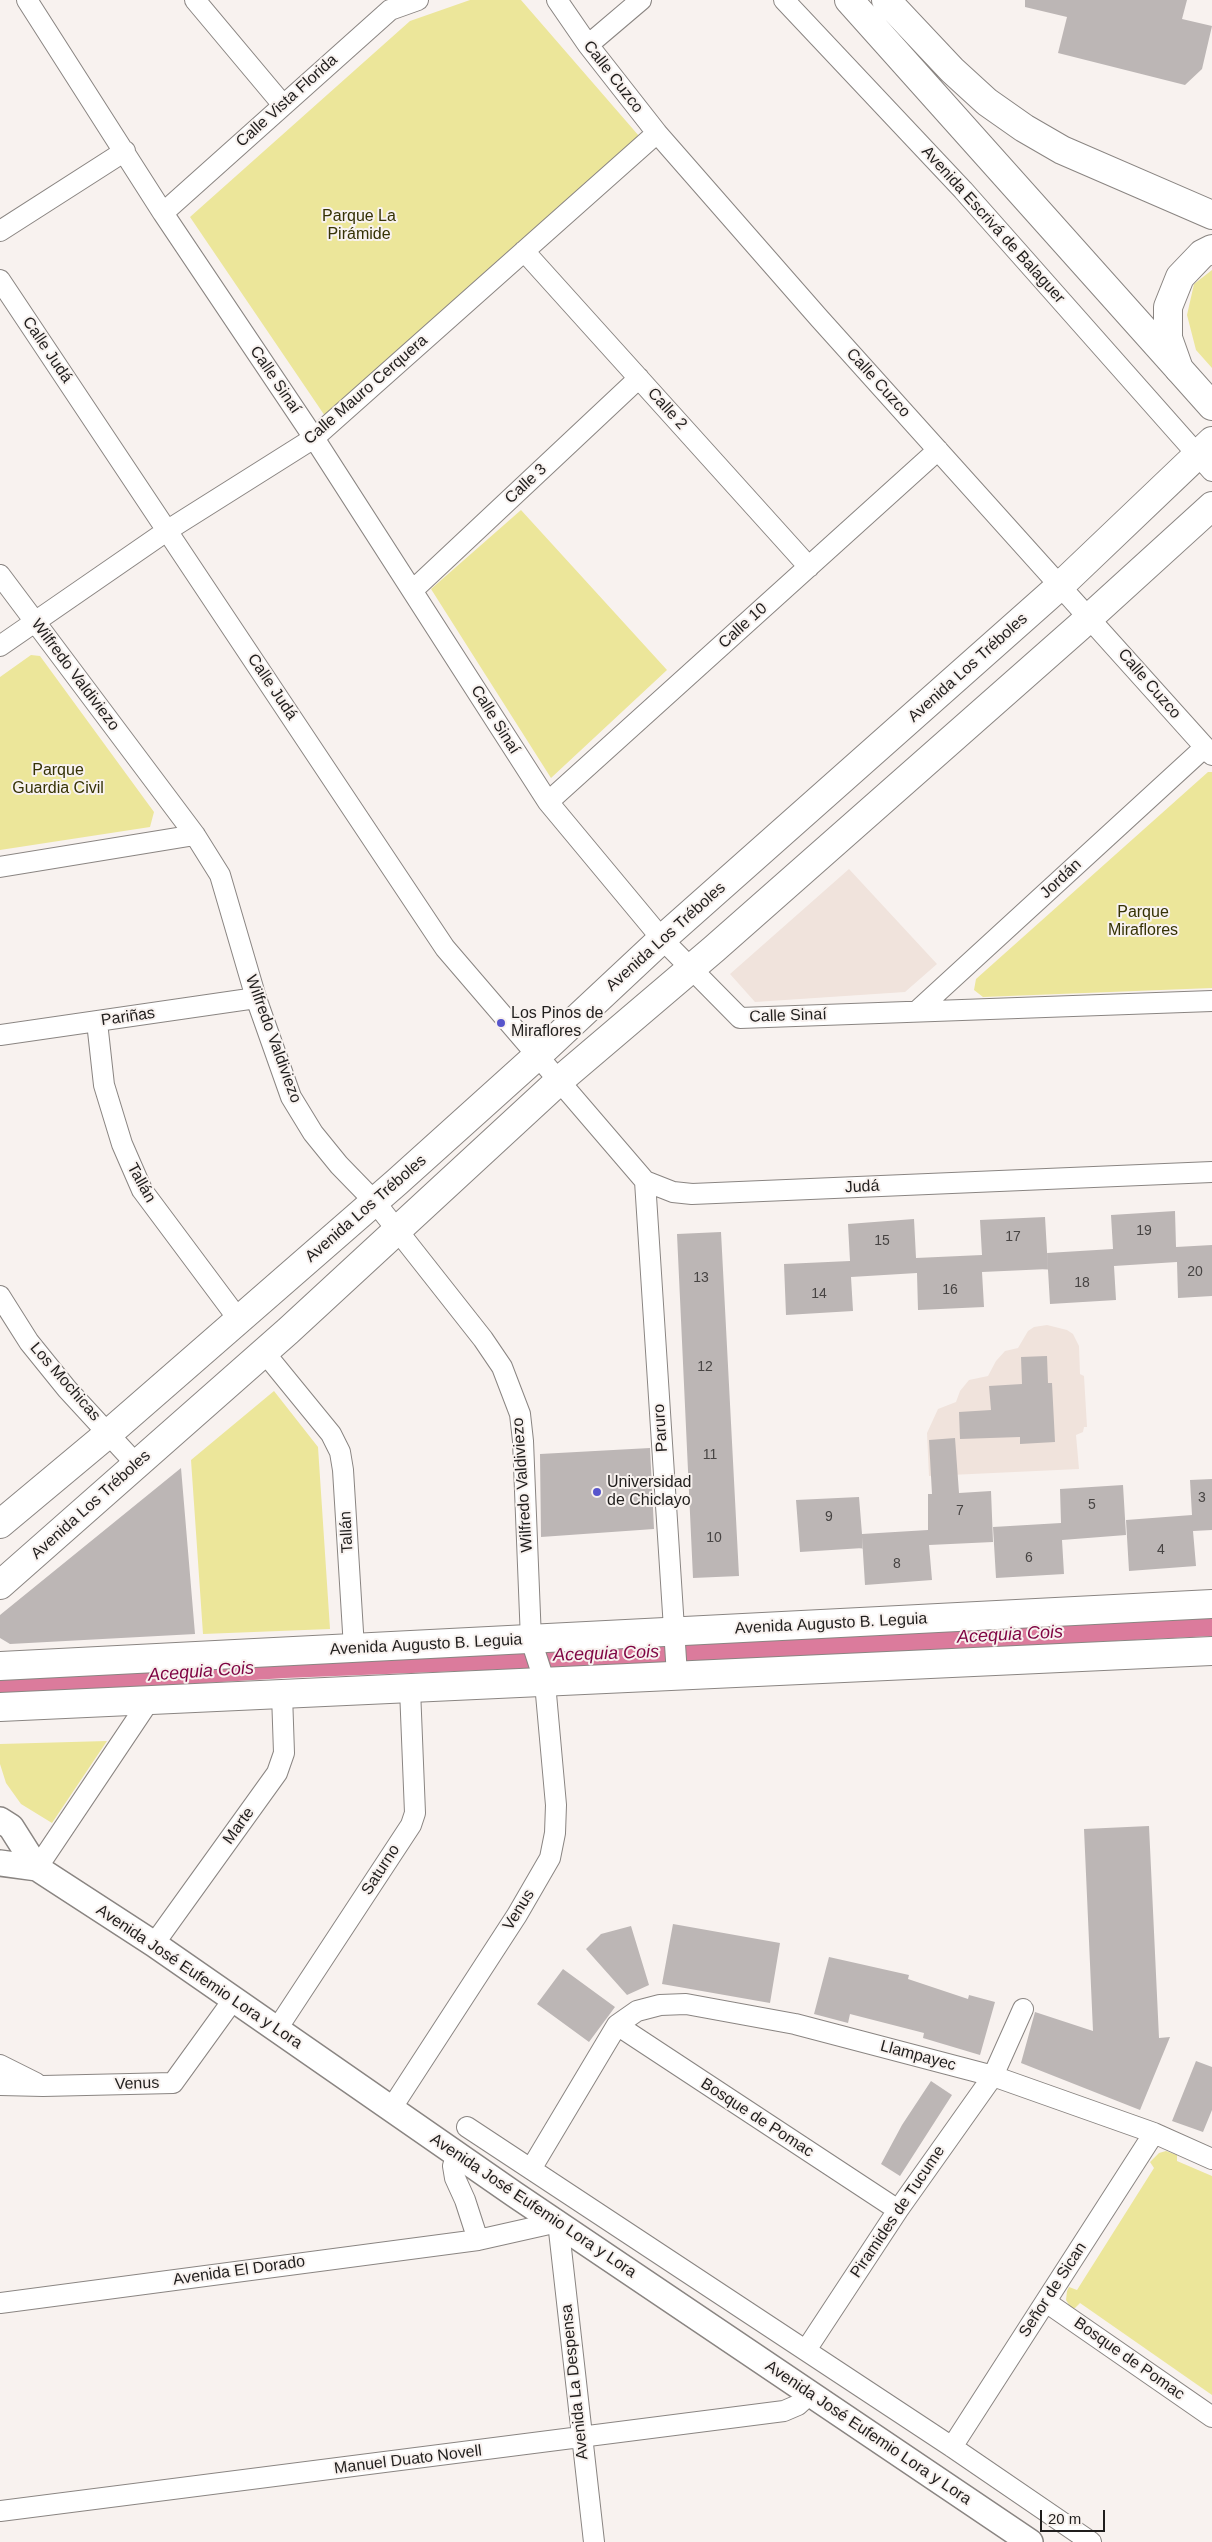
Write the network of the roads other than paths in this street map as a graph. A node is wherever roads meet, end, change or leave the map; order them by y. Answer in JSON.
{"nodes":[{"id":1,"x":27,"y":0,"type":"edge"},
{"id":2,"x":195,"y":0,"type":"edge"},
{"id":3,"x":418,"y":0,"type":"edge"},
{"id":4,"x":558,"y":0,"type":"edge"},
{"id":5,"x":641,"y":0,"type":"edge"},
{"id":6,"x":784,"y":0,"type":"edge"},
{"id":7,"x":849,"y":0,"type":"edge"},
{"id":8,"x":886,"y":0,"type":"edge"},
{"id":9,"x":386,"y":5,"type":"edge"},
{"id":10,"x":588,"y":45,"type":"junction"},
{"id":11,"x":283,"y":105,"type":"junction"},
{"id":12,"x":657,"y":133,"type":"junction"},
{"id":13,"x":125,"y":151,"type":"junction"},
{"id":14,"x":162,"y":213,"type":"junction"},
{"id":15,"x":1212,"y":215,"type":"edge"},
{"id":16,"x":0,"y":231,"type":"edge"},
{"id":17,"x":1212,"y":249,"type":"edge"},
{"id":18,"x":524,"y":251,"type":"junction"},
{"id":19,"x":0,"y":280,"type":"edge"},
{"id":20,"x":1179,"y":368,"type":"junction"},
{"id":21,"x":639,"y":378,"type":"junction"},
{"id":22,"x":1212,"y":406,"type":"edge"},
{"id":23,"x":314,"y":438,"type":"junction"},
{"id":24,"x":938,"y":450,"type":"junction"},
{"id":25,"x":1207,"y":456,"type":"edge"},
{"id":26,"x":1212,"y":506,"type":"edge"},
{"id":27,"x":168,"y":530,"type":"junction"},
{"id":28,"x":809,"y":567,"type":"junction"},
{"id":29,"x":0,"y":575,"type":"edge"},
{"id":30,"x":1061,"y":585,"type":"junction"},
{"id":31,"x":413,"y":590,"type":"junction"},
{"id":32,"x":1091,"y":617,"type":"junction"},
{"id":33,"x":34,"y":620,"type":"junction"},
{"id":34,"x":0,"y":646,"type":"edge"},
{"id":35,"x":1209,"y":751,"type":"edge"},
{"id":36,"x":548,"y":802,"type":"junction"},
{"id":37,"x":195,"y":835,"type":"junction"},
{"id":38,"x":0,"y":867,"type":"edge"},
{"id":39,"x":662,"y":938,"type":"junction"},
{"id":40,"x":692,"y":967,"type":"junction"},
{"id":41,"x":256,"y":998,"type":"junction"},
{"id":42,"x":1212,"y":1000,"type":"edge"},
{"id":43,"x":917,"y":1012,"type":"junction"},
{"id":44,"x":97,"y":1022,"type":"junction"},
{"id":45,"x":0,"y":1035,"type":"edge"},
{"id":46,"x":538,"y":1056,"type":"junction"},
{"id":47,"x":560,"y":1080,"type":"junction"},
{"id":48,"x":1212,"y":1172,"type":"edge"},
{"id":49,"x":645,"y":1180,"type":"junction"},
{"id":50,"x":375,"y":1202,"type":"junction"},
{"id":51,"x":398,"y":1231,"type":"junction"},
{"id":52,"x":0,"y":1296,"type":"edge"},
{"id":53,"x":239,"y":1320,"type":"junction"},
{"id":54,"x":264,"y":1352,"type":"junction"},
{"id":55,"x":109,"y":1433,"type":"junction"},
{"id":56,"x":136,"y":1464,"type":"junction"},
{"id":57,"x":0,"y":1524,"type":"edge"},
{"id":58,"x":0,"y":1585,"type":"edge"},
{"id":59,"x":1212,"y":1604,"type":"edge"},
{"id":60,"x":675,"y":1634,"type":"junction"},
{"id":61,"x":532,"y":1641,"type":"junction"},
{"id":62,"x":354,"y":1648,"type":"junction"},
{"id":63,"x":1212,"y":1651,"type":"edge"},
{"id":64,"x":0,"y":1666,"type":"edge"},
{"id":65,"x":677,"y":1674,"type":"junction"},
{"id":66,"x":545,"y":1682,"type":"junction"},
{"id":67,"x":410,"y":1689,"type":"junction"},
{"id":68,"x":282,"y":1694,"type":"junction"},
{"id":69,"x":149,"y":1700,"type":"junction"},
{"id":70,"x":0,"y":1707,"type":"edge"},
{"id":71,"x":0,"y":1820,"type":"edge"},
{"id":72,"x":0,"y":1862,"type":"edge"},
{"id":73,"x":37,"y":1868,"type":"junction"},
{"id":74,"x":154,"y":1944,"type":"junction"},
{"id":75,"x":233,"y":2000,"type":"junction"},
{"id":76,"x":1023,"y":2009,"type":"dead end"},
{"id":77,"x":617,"y":2025,"type":"junction"},
{"id":78,"x":276,"y":2029,"type":"junction"},
{"id":79,"x":0,"y":2065,"type":"edge"},
{"id":80,"x":993,"y":2076,"type":"junction"},
{"id":81,"x":0,"y":2085,"type":"edge"},
{"id":82,"x":43,"y":2086,"type":"junction"},
{"id":83,"x":391,"y":2109,"type":"junction"},
{"id":84,"x":467,"y":2127,"type":"dead end"},
{"id":85,"x":1154,"y":2133,"type":"junction"},
{"id":86,"x":457,"y":2155,"type":"junction"},
{"id":87,"x":1212,"y":2159,"type":"edge"},
{"id":88,"x":531,"y":2169,"type":"junction"},
{"id":89,"x":898,"y":2210,"type":"junction"},
{"id":90,"x":558,"y":2222,"type":"junction"},
{"id":91,"x":478,"y":2240,"type":"junction"},
{"id":92,"x":0,"y":2302,"type":"edge"},
{"id":93,"x":1046,"y":2302,"type":"junction"},
{"id":94,"x":806,"y":2350,"type":"junction"},
{"id":95,"x":810,"y":2394,"type":"junction"},
{"id":96,"x":1212,"y":2417,"type":"edge"},
{"id":97,"x":581,"y":2438,"type":"junction"},
{"id":98,"x":952,"y":2446,"type":"junction"},
{"id":99,"x":0,"y":2511,"type":"edge"},
{"id":100,"x":594,"y":2542,"type":"edge"},
{"id":101,"x":1030,"y":2542,"type":"edge"},
{"id":102,"x":1091,"y":2542,"type":"edge"}],
"edges":[{"from":1,"to":13,"type":"street","name":"Calle Sinaí"},
{"from":2,"to":11,"type":"street"},
{"from":3,"to":9,"type":"street","name":"Calle Vista Florida"},
{"from":4,"to":10,"type":"street","name":"Calle Cuzco"},
{"from":5,"to":10,"type":"street"},
{"from":6,"to":25,"type":"street","name":"Avenida Escrivá de Balaguer"},
{"from":7,"to":20,"type":"main road"},
{"from":8,"to":15,"type":"main road"},
{"from":9,"to":11,"type":"street","name":"Calle Vista Florida"},
{"from":10,"to":12,"type":"street","name":"Calle Cuzco"},
{"from":11,"to":14,"type":"street","name":"Calle Vista Florida"},
{"from":12,"to":18,"type":"street","name":"Calle Mauro Cerquera"},
{"from":12,"to":24,"type":"street","name":"Calle Cuzco"},
{"from":13,"to":14,"type":"street","name":"Calle Sinaí"},
{"from":13,"to":16,"type":"street"},
{"from":14,"to":23,"type":"street","name":"Calle Sinaí"},
{"from":17,"to":20,"type":"main road"},
{"from":18,"to":21,"type":"street","name":"Calle 2"},
{"from":18,"to":23,"type":"street","name":"Calle Mauro Cerquera"},
{"from":19,"to":27,"type":"street","name":"Calle Judá"},
{"from":20,"to":22,"type":"main road"},
{"from":21,"to":28,"type":"street","name":"Calle 2"},
{"from":21,"to":31,"type":"street","name":"Calle 3"},
{"from":23,"to":27,"type":"street","name":"Calle Mauro Cerquera"},
{"from":23,"to":31,"type":"street","name":"Calle Sinaí"},
{"from":24,"to":28,"type":"street","name":"Calle 10"},
{"from":24,"to":30,"type":"street","name":"Calle Cuzco"},
{"from":25,"to":30,"type":"main road","name":"Avenida Los Tréboles"},
{"from":26,"to":32,"type":"main road","name":"Avenida Los Tréboles"},
{"from":27,"to":33,"type":"street","name":"Calle Mauro Cerquera"},
{"from":27,"to":46,"type":"street","name":"Calle Judá"},
{"from":28,"to":36,"type":"street","name":"Calle 10"},
{"from":29,"to":33,"type":"street","name":"Wilfredo Valdiviezo"},
{"from":30,"to":32,"type":"street","name":"Calle Cuzco"},
{"from":30,"to":39,"type":"main road","name":"Avenida Los Tréboles"},
{"from":31,"to":36,"type":"street","name":"Calle Sinaí"},
{"from":32,"to":35,"type":"street","name":"Calle Cuzco"},
{"from":32,"to":40,"type":"main road","name":"Avenida Los Tréboles"},
{"from":33,"to":34,"type":"street","name":"Calle Mauro Cerquera"},
{"from":33,"to":37,"type":"street","name":"Wilfredo Valdiviezo"},
{"from":35,"to":43,"type":"street","name":"Jordán"},
{"from":36,"to":39,"type":"street","name":"Calle Sinaí"},
{"from":37,"to":38,"type":"street"},
{"from":37,"to":41,"type":"street","name":"Wilfredo Valdiviezo"},
{"from":39,"to":40,"type":"street","name":"Calle Sinaí"},
{"from":39,"to":46,"type":"main road","name":"Avenida Los Tréboles"},
{"from":40,"to":43,"type":"street","name":"Calle Sinaí"},
{"from":40,"to":47,"type":"main road","name":"Avenida Los Tréboles"},
{"from":41,"to":44,"type":"street","name":"Pariñas"},
{"from":41,"to":50,"type":"street","name":"Wilfredo Valdiviezo"},
{"from":42,"to":43,"type":"street","name":"Calle Sinaí"},
{"from":44,"to":45,"type":"street","name":"Pariñas"},
{"from":44,"to":53,"type":"street","name":"Tallán"},
{"from":46,"to":47,"type":"street","name":"Calle Judá"},
{"from":46,"to":50,"type":"main road","name":"Avenida Los Tréboles"},
{"from":47,"to":49,"type":"street","name":"Judá"},
{"from":47,"to":51,"type":"main road","name":"Avenida Los Tréboles"},
{"from":48,"to":49,"type":"street","name":"Judá"},
{"from":49,"to":60,"type":"street","name":"Paruro"},
{"from":50,"to":51,"type":"street","name":"Wilfredo Valdiviezo"},
{"from":50,"to":53,"type":"main road","name":"Avenida Los Tréboles"},
{"from":51,"to":54,"type":"main road","name":"Avenida Los Tréboles"},
{"from":51,"to":61,"type":"street","name":"Wilfredo Valdiviezo"},
{"from":52,"to":55,"type":"street","name":"Los Mochicas"},
{"from":53,"to":55,"type":"main road","name":"Avenida Los Tréboles"},
{"from":54,"to":56,"type":"main road","name":"Avenida Los Tréboles"},
{"from":54,"to":62,"type":"street","name":"Tallán"},
{"from":55,"to":56,"type":"street","name":"Los Mochicas"},
{"from":55,"to":57,"type":"main road","name":"Avenida Los Tréboles"},
{"from":56,"to":58,"type":"main road","name":"Avenida Los Tréboles"},
{"from":59,"to":60,"type":"main road","name":"Avenida Augusto B. Leguia"},
{"from":60,"to":61,"type":"main road","name":"Avenida Augusto B. Leguia"},
{"from":60,"to":65,"type":"street","name":"Paruro"},
{"from":61,"to":62,"type":"main road","name":"Avenida Augusto B. Leguia"},
{"from":61,"to":66,"type":"street","name":"Wilfredo Valdiviezo"},
{"from":62,"to":64,"type":"main road","name":"Avenida Augusto B. Leguia"},
{"from":63,"to":65,"type":"main road"},
{"from":65,"to":66,"type":"main road"},
{"from":66,"to":67,"type":"main road"},
{"from":66,"to":83,"type":"street","name":"Venus"},
{"from":67,"to":68,"type":"main road"},
{"from":67,"to":78,"type":"street","name":"Saturno"},
{"from":68,"to":69,"type":"main road"},
{"from":68,"to":74,"type":"street","name":"Marte"},
{"from":69,"to":70,"type":"main road"},
{"from":69,"to":73,"type":"street"},
{"from":71,"to":73,"type":"street","name":"Avenida José Eufemio Lora y Lora"},
{"from":72,"to":73,"type":"street","name":"Avenida José Eufemio Lora y Lora"},
{"from":73,"to":74,"type":"street","name":"Avenida José Eufemio Lora y Lora"},
{"from":74,"to":75,"type":"street","name":"Avenida José Eufemio Lora y Lora"},
{"from":75,"to":78,"type":"street","name":"Avenida José Eufemio Lora y Lora"},
{"from":75,"to":82,"type":"street","name":"Venus"},
{"from":76,"to":80,"type":"street","name":"Piramides de Tucume"},
{"from":77,"to":80,"type":"street","name":"Llampayec"},
{"from":77,"to":88,"type":"street"},
{"from":77,"to":89,"type":"street","name":"Bosque de Pomac"},
{"from":78,"to":83,"type":"street","name":"Avenida José Eufemio Lora y Lora"},
{"from":79,"to":82,"type":"street"},
{"from":80,"to":85,"type":"street","name":"Llampayec"},
{"from":80,"to":89,"type":"street","name":"Piramides de Tucume"},
{"from":81,"to":82,"type":"street","name":"Venus"},
{"from":83,"to":86,"type":"street","name":"Avenida José Eufemio Lora y Lora"},
{"from":84,"to":88,"type":"street"},
{"from":85,"to":87,"type":"street","name":"Llampayec"},
{"from":85,"to":93,"type":"street","name":"Señor de Sican"},
{"from":86,"to":90,"type":"street","name":"Avenida José Eufemio Lora y Lora"},
{"from":86,"to":91,"type":"street"},
{"from":88,"to":94,"type":"street"},
{"from":89,"to":94,"type":"street","name":"Piramides de Tucume"},
{"from":90,"to":91,"type":"street","name":"Avenida El Dorado"},
{"from":90,"to":95,"type":"street","name":"Avenida José Eufemio Lora y Lora"},
{"from":90,"to":97,"type":"street","name":"Avenida La Despensa"},
{"from":91,"to":92,"type":"street","name":"Avenida El Dorado"},
{"from":93,"to":96,"type":"street","name":"Bosque de Pomac"},
{"from":93,"to":98,"type":"street","name":"Señor de Sican"},
{"from":94,"to":98,"type":"street"},
{"from":95,"to":97,"type":"street","name":"Manuel Duato Novell"},
{"from":95,"to":101,"type":"street","name":"Avenida José Eufemio Lora y Lora"},
{"from":97,"to":99,"type":"street","name":"Manuel Duato Novell"},
{"from":97,"to":100,"type":"street","name":"Avenida La Despensa"},
{"from":98,"to":102,"type":"street"}]}
